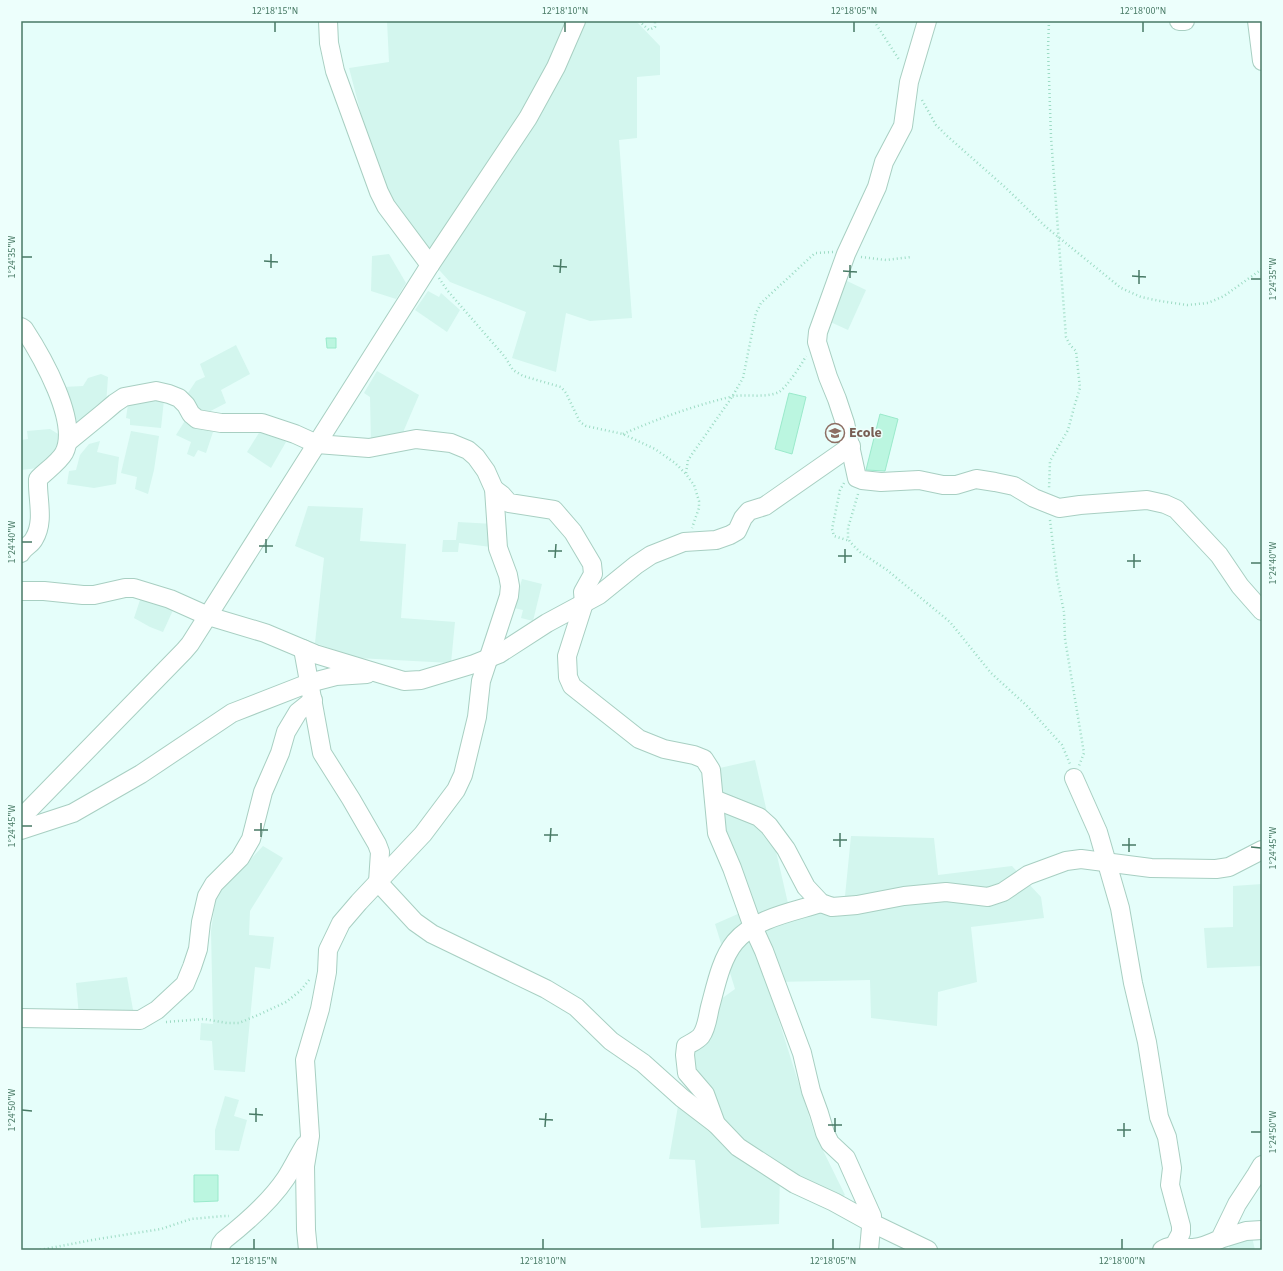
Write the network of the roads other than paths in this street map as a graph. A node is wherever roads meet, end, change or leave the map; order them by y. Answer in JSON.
{"nodes":[{"id":1,"x":328,"y":21,"type":"edge"},
{"id":2,"x":576,"y":21,"type":"edge"},
{"id":3,"x":928,"y":21,"type":"edge"},
{"id":4,"x":1179,"y":21,"type":"edge"},
{"id":5,"x":1184,"y":21,"type":"edge"},
{"id":6,"x":1257,"y":21,"type":"edge"},
{"id":7,"x":1261,"y":41,"type":"edge"},
{"id":8,"x":1262,"y":61,"type":"edge"},
{"id":9,"x":430,"y":265,"type":"junction"},
{"id":10,"x":21,"y":327,"type":"edge"},
{"id":11,"x":69,"y":440,"type":"junction"},
{"id":12,"x":316,"y":444,"type":"junction"},
{"id":13,"x":851,"y":446,"type":"junction"},
{"id":14,"x":494,"y":489,"type":"junction"},
{"id":15,"x":21,"y":553,"type":"edge"},
{"id":16,"x":21,"y":591,"type":"edge"},
{"id":17,"x":584,"y":603,"type":"junction"},
{"id":18,"x":1262,"y":610,"type":"edge"},
{"id":19,"x":208,"y":616,"type":"junction"},
{"id":20,"x":303,"y":649,"type":"junction"},
{"id":21,"x":488,"y":658,"type":"junction"},
{"id":22,"x":375,"y":673,"type":"junction"},
{"id":23,"x":311,"y":692,"type":"junction"},
{"id":24,"x":1074,"y":778,"type":"road end"},
{"id":25,"x":714,"y":799,"type":"junction"},
{"id":26,"x":21,"y":818,"type":"edge"},
{"id":27,"x":21,"y":830,"type":"edge"},
{"id":28,"x":1262,"y":850,"type":"edge"},
{"id":29,"x":1106,"y":862,"type":"junction"},
{"id":30,"x":378,"y":882,"type":"junction"},
{"id":31,"x":821,"y":903,"type":"junction"},
{"id":32,"x":753,"y":927,"type":"junction"},
{"id":33,"x":21,"y":1018,"type":"edge"},
{"id":34,"x":716,"y":1124,"type":"junction"},
{"id":35,"x":310,"y":1136,"type":"junction"},
{"id":36,"x":1262,"y":1165,"type":"edge"},
{"id":37,"x":872,"y":1223,"type":"junction"},
{"id":38,"x":1262,"y":1230,"type":"edge"},
{"id":39,"x":1220,"y":1239,"type":"junction"},
{"id":40,"x":1171,"y":1249,"type":"edge"},
{"id":41,"x":220,"y":1250,"type":"edge"},
{"id":42,"x":308,"y":1250,"type":"edge"},
{"id":43,"x":869,"y":1250,"type":"edge"},
{"id":44,"x":928,"y":1250,"type":"edge"}],
"edges":[{"from":1,"to":9,"type":"street"},
{"from":2,"to":9,"type":"street"},
{"from":3,"to":13,"type":"street"},
{"from":4,"to":5,"type":"street"},
{"from":6,"to":7,"type":"street"},
{"from":7,"to":8,"type":"street"},
{"from":9,"to":12,"type":"street"},
{"from":10,"to":11,"type":"street"},
{"from":11,"to":12,"type":"street"},
{"from":11,"to":15,"type":"street"},
{"from":12,"to":14,"type":"street"},
{"from":12,"to":19,"type":"street"},
{"from":13,"to":17,"type":"street"},
{"from":13,"to":18,"type":"street"},
{"from":14,"to":17,"type":"street"},
{"from":14,"to":21,"type":"street"},
{"from":16,"to":19,"type":"street"},
{"from":17,"to":21,"type":"street"},
{"from":17,"to":25,"type":"street"},
{"from":19,"to":20,"type":"street"},
{"from":19,"to":26,"type":"street"},
{"from":20,"to":22,"type":"street"},
{"from":20,"to":23,"type":"street"},
{"from":21,"to":22,"type":"street"},
{"from":21,"to":30,"type":"street"},
{"from":22,"to":23,"type":"street"},
{"from":23,"to":27,"type":"street"},
{"from":23,"to":30,"type":"street"},
{"from":23,"to":33,"type":"street"},
{"from":24,"to":29,"type":"street"},
{"from":25,"to":31,"type":"street"},
{"from":25,"to":32,"type":"street"},
{"from":28,"to":29,"type":"street"},
{"from":29,"to":31,"type":"street"},
{"from":29,"to":40,"type":"street"},
{"from":30,"to":34,"type":"street"},
{"from":30,"to":35,"type":"street"},
{"from":31,"to":32,"type":"street"},
{"from":32,"to":34,"type":"street"},
{"from":32,"to":37,"type":"street"},
{"from":34,"to":37,"type":"street"},
{"from":35,"to":41,"type":"street"},
{"from":35,"to":42,"type":"street"},
{"from":36,"to":39,"type":"street"},
{"from":37,"to":43,"type":"street"},
{"from":37,"to":44,"type":"street"},
{"from":38,"to":39,"type":"street"},
{"from":39,"to":40,"type":"street"}]}
